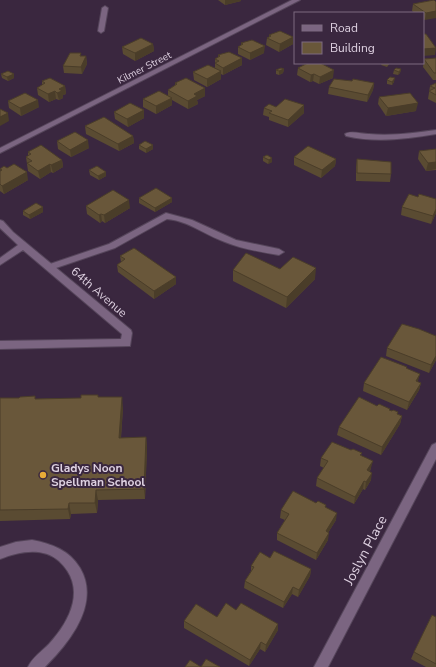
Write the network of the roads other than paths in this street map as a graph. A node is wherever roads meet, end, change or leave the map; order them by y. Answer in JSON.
{"nodes":[{"id":1,"x":297,"y":0,"type":"edge"},
{"id":2,"x":105,"y":8,"type":"dead end"},
{"id":3,"x":101,"y":31,"type":"dead end"},
{"id":4,"x":436,"y":132,"type":"edge"},
{"id":5,"x":349,"y":134,"type":"dead end"},
{"id":6,"x":0,"y":151,"type":"edge"},
{"id":7,"x":0,"y":223,"type":"edge"},
{"id":8,"x":24,"y":245,"type":"junction"},
{"id":9,"x":279,"y":252,"type":"dead end"},
{"id":10,"x":0,"y":262,"type":"edge"},
{"id":11,"x":50,"y":267,"type":"junction"},
{"id":12,"x":0,"y":345,"type":"edge"},
{"id":13,"x":436,"y":448,"type":"edge"},
{"id":14,"x":0,"y":553,"type":"edge"},
{"id":15,"x":35,"y":667,"type":"edge"},
{"id":16,"x":322,"y":667,"type":"edge"}],
"edges":[{"from":1,"to":6,"type":"street","name":"Kilmer Street"},
{"from":2,"to":3,"type":"street"},
{"from":4,"to":5,"type":"street"},
{"from":7,"to":8,"type":"street","name":"64th Avenue"},
{"from":8,"to":10,"type":"street"},
{"from":8,"to":11,"type":"street","name":"64th Avenue"},
{"from":9,"to":11,"type":"street"},
{"from":11,"to":12,"type":"street","name":"64th Avenue"},
{"from":13,"to":16,"type":"street","name":"Joslyn Place"},
{"from":14,"to":15,"type":"street"}]}
